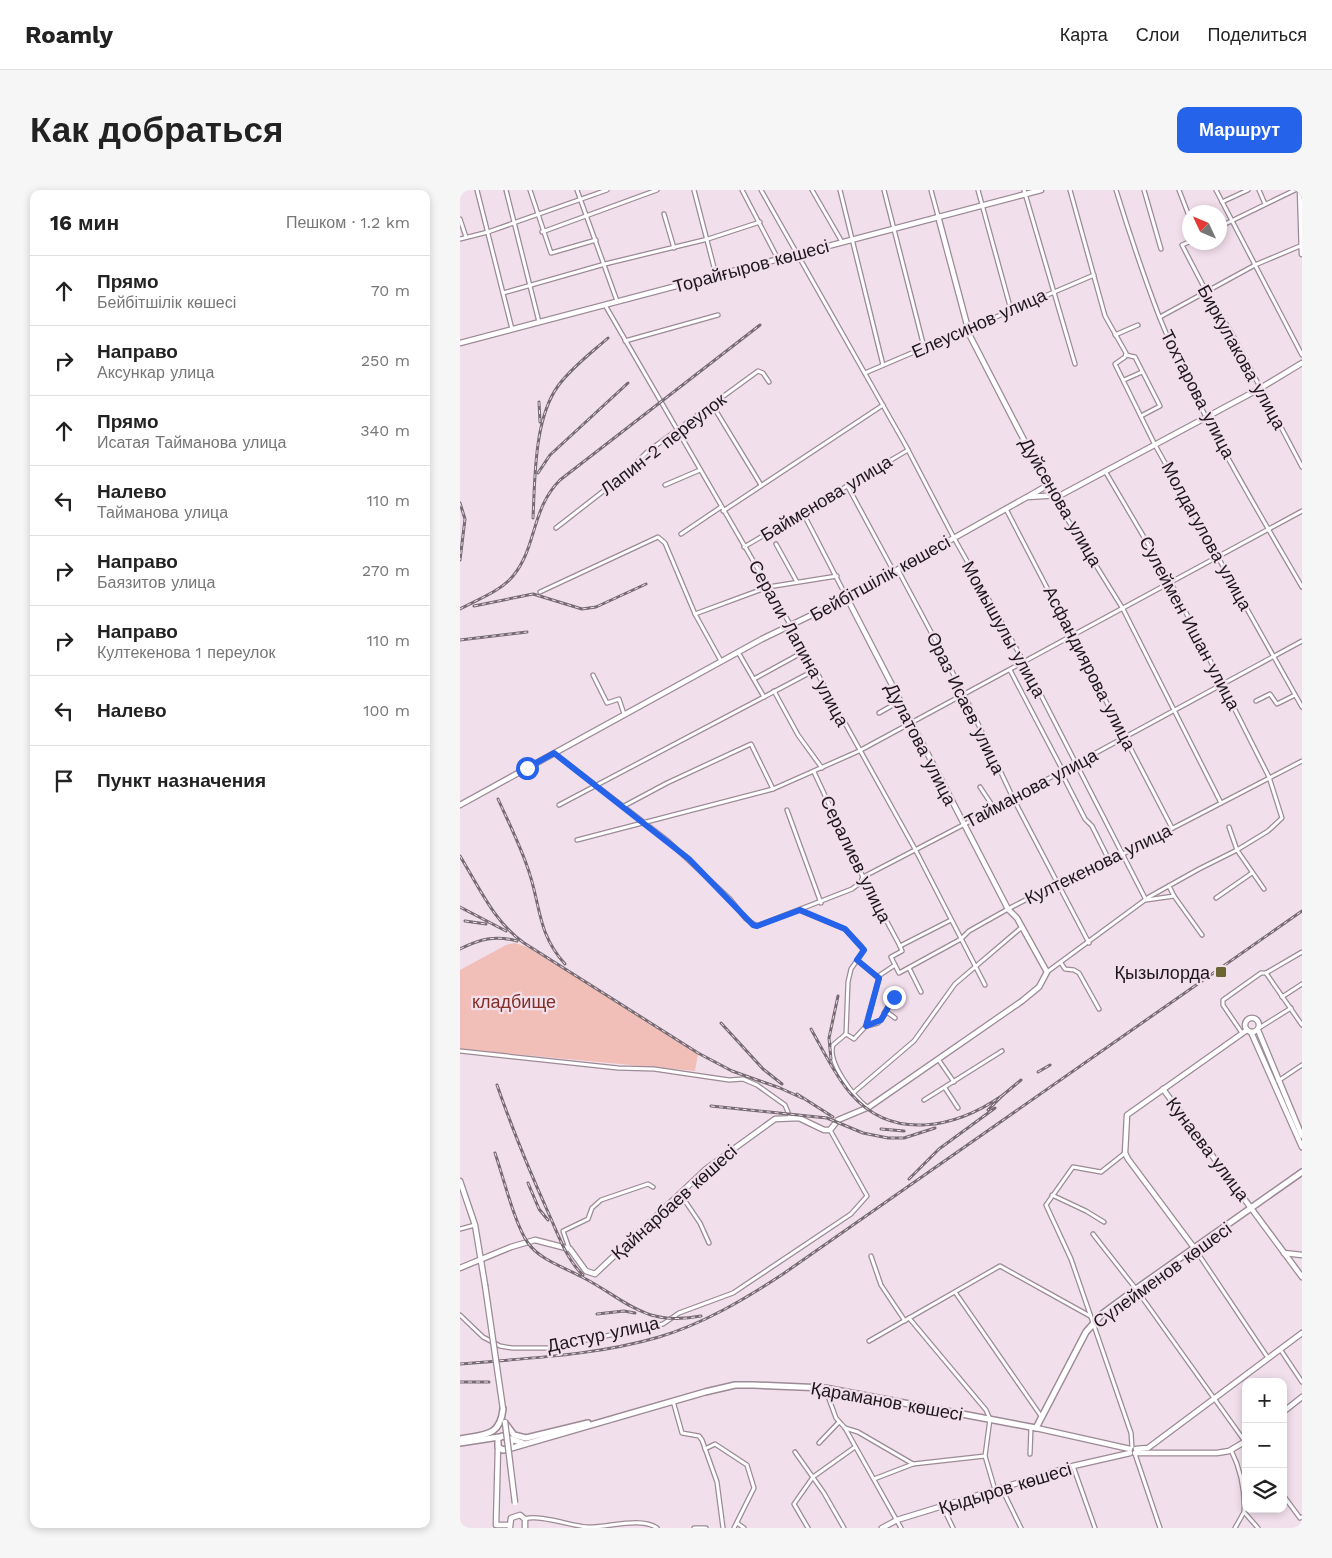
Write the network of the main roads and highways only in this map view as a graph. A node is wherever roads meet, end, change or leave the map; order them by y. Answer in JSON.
{"nodes":[{"id":1,"x":1302,"y":1172,"type":"edge"},
{"id":2,"x":503,"y":1409,"type":"road end"},
{"id":3,"x":606,"y":1420,"type":"junction"},
{"id":4,"x":505,"y":1422,"type":"road end"},
{"id":5,"x":1033,"y":1427,"type":"joint"},
{"id":6,"x":500,"y":1437,"type":"junction"},
{"id":7,"x":510,"y":1439,"type":"junction"},
{"id":8,"x":485,"y":1440,"type":"junction"},
{"id":9,"x":460,"y":1441,"type":"edge"},
{"id":10,"x":529,"y":1442,"type":"junction"},
{"id":11,"x":498,"y":1447,"type":"junction"},
{"id":12,"x":507,"y":1449,"type":"junction"}],
"edges":[{"from":1,"to":5,"type":"main road","name":"Сүлейменов көшесі"},
{"from":2,"to":9,"type":"main road"},
{"from":3,"to":4,"type":"main road"},
{"from":3,"to":5,"type":"main road","name":"Қараманов көшесі"},
{"from":3,"to":10,"type":"main road","name":"Қараманов көшесі"},
{"from":6,"to":7,"type":"main road"},
{"from":6,"to":8,"type":"main road"},
{"from":6,"to":11,"type":"main road"},
{"from":7,"to":10,"type":"main road"},
{"from":7,"to":12,"type":"main road"},
{"from":8,"to":9,"type":"main road"},
{"from":8,"to":11,"type":"main road"},
{"from":10,"to":12,"type":"main road","name":"Қараманов көшесі"},
{"from":11,"to":12,"type":"main road"}]}
